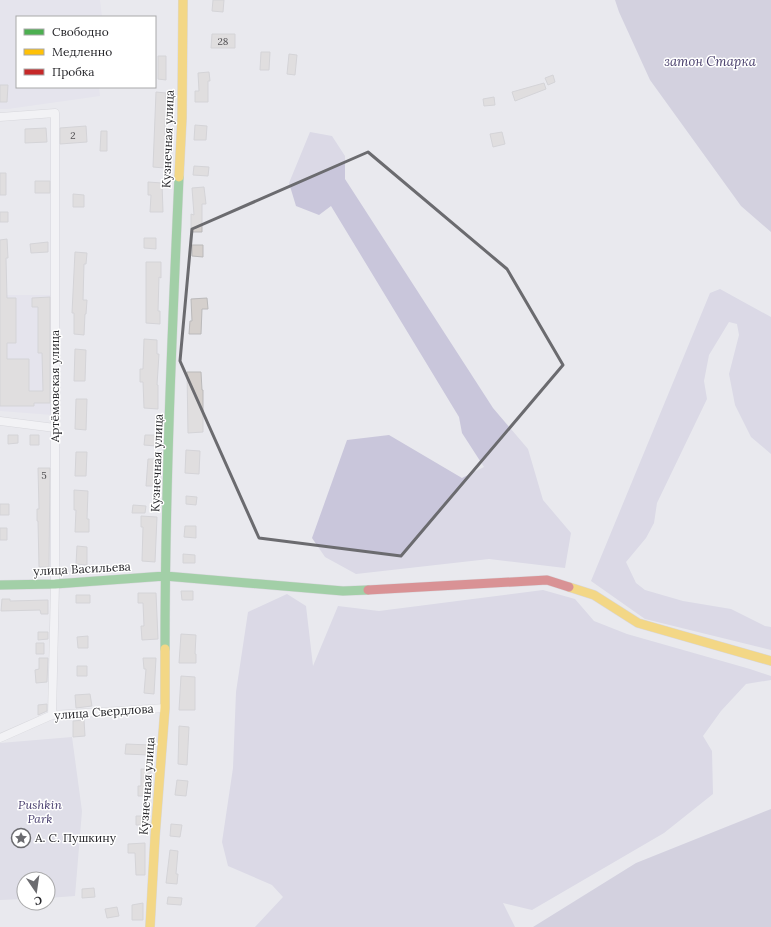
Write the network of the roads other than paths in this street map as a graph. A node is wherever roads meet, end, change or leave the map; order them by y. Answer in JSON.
{"nodes":[{"id":1,"x":183,"y":0,"type":"edge"},
{"id":2,"x":0,"y":117,"type":"edge"},
{"id":3,"x":0,"y":421,"type":"edge"},
{"id":4,"x":55,"y":428,"type":"junction"},
{"id":5,"x":165,"y":576,"type":"junction"},
{"id":6,"x":55,"y":584,"type":"junction"},
{"id":7,"x":0,"y":585,"type":"edge"},
{"id":8,"x":771,"y":661,"type":"edge"},
{"id":9,"x":164,"y":708,"type":"junction"},
{"id":10,"x":52,"y":715,"type":"junction"},
{"id":11,"x":0,"y":738,"type":"edge"},
{"id":12,"x":150,"y":927,"type":"edge"}],
"edges":[{"from":1,"to":5,"type":"street","name":"Кузнечная улица"},
{"from":2,"to":4,"type":"street","name":"Артёмовская улица"},
{"from":3,"to":4,"type":"street"},
{"from":4,"to":6,"type":"street","name":"Артёмовская улица"},
{"from":5,"to":6,"type":"street","name":"улица Васильева"},
{"from":5,"to":8,"type":"street","name":"улица Васильева"},
{"from":5,"to":9,"type":"street","name":"Кузнечная улица"},
{"from":6,"to":7,"type":"street","name":"улица Васильева"},
{"from":6,"to":10,"type":"street","name":"Артёмовская улица"},
{"from":9,"to":10,"type":"street","name":"улица Свердлова"},
{"from":9,"to":12,"type":"street","name":"Кузнечная улица"},
{"from":10,"to":11,"type":"street","name":"улица Свердлова"}]}
